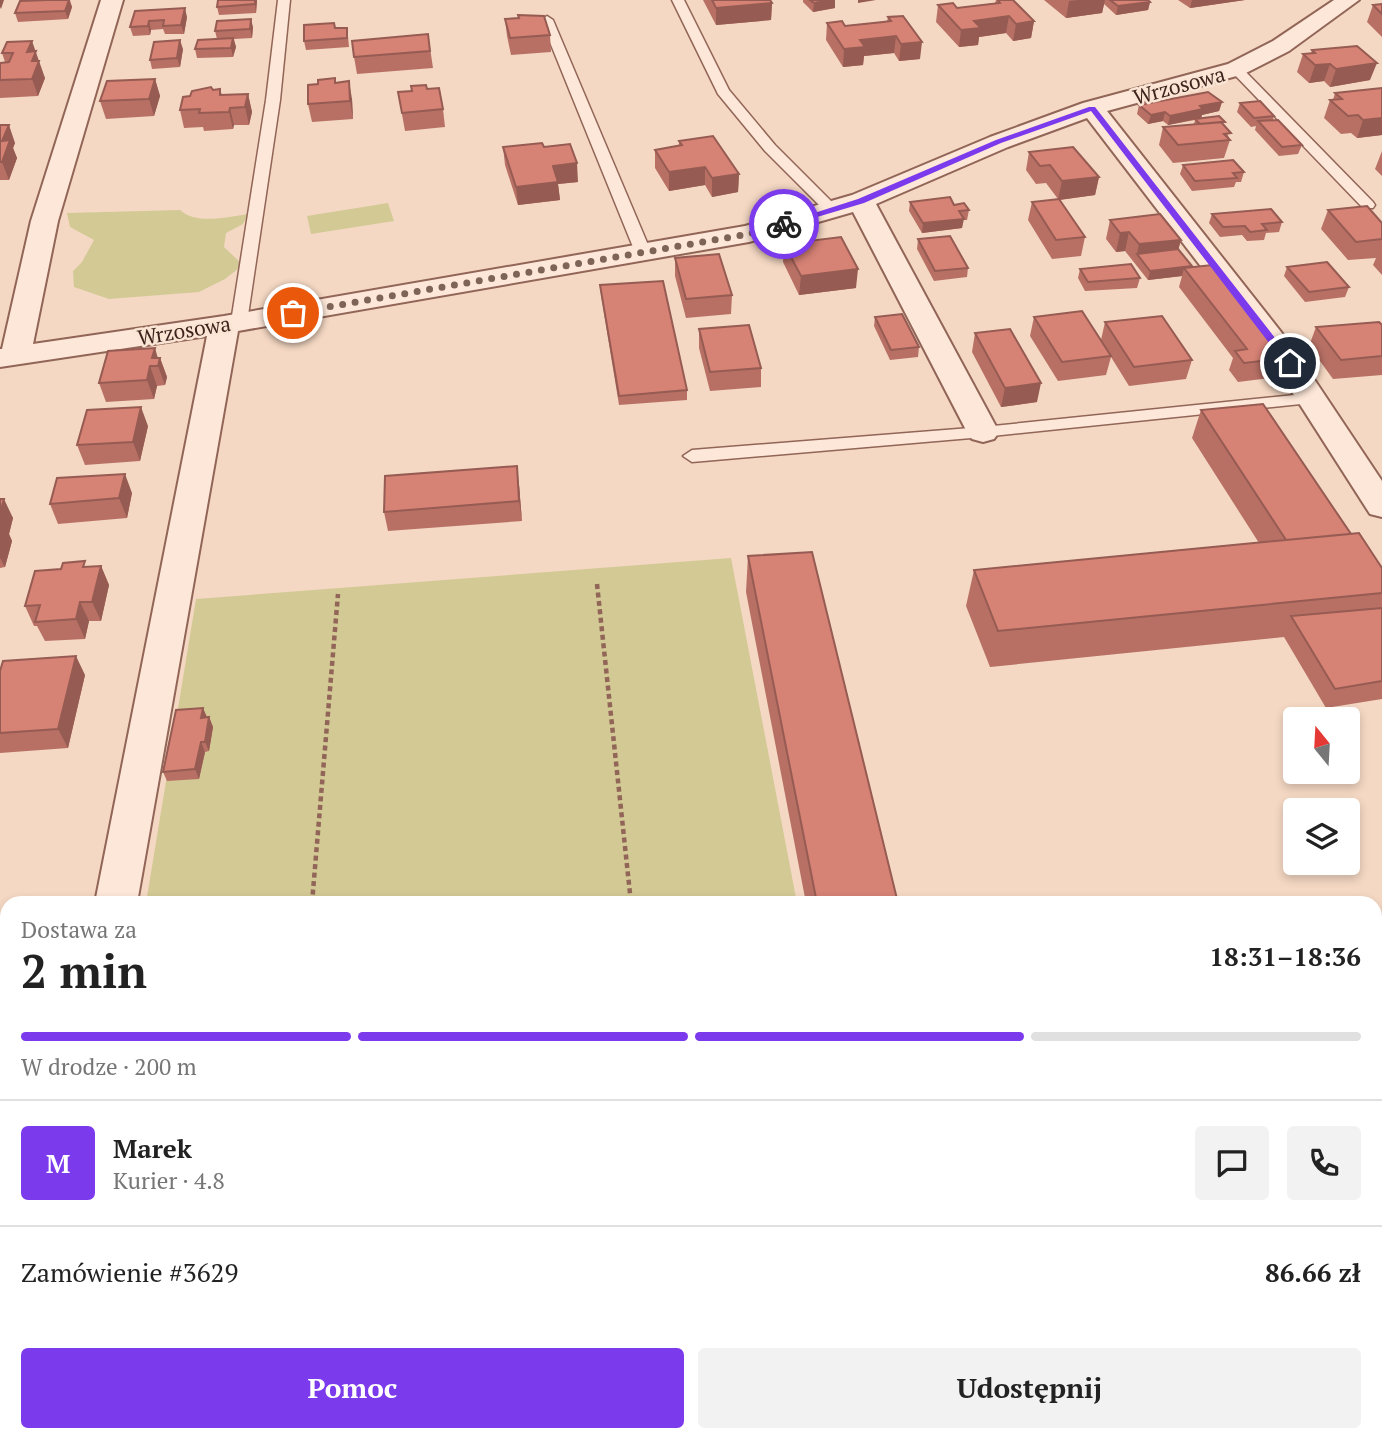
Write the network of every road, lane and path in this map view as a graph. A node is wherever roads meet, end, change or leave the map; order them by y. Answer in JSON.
{"nodes":[{"id":1,"x":112,"y":0,"type":"edge"},
{"id":2,"x":284,"y":0,"type":"edge"},
{"id":3,"x":678,"y":0,"type":"edge"},
{"id":4,"x":1348,"y":0,"type":"edge"},
{"id":5,"x":547,"y":20,"type":"edge"},
{"id":6,"x":1236,"y":69,"type":"junction"},
{"id":7,"x":1092,"y":108,"type":"junction"},
{"id":8,"x":861,"y":201,"type":"junction"},
{"id":9,"x":1368,"y":205,"type":"edge"},
{"id":10,"x":832,"y":210,"type":"junction"},
{"id":11,"x":643,"y":252,"type":"junction"},
{"id":12,"x":231,"y":323,"type":"junction"},
{"id":13,"x":8,"y":357,"type":"edge"},
{"id":14,"x":1314,"y":398,"type":"junction"},
{"id":15,"x":983,"y":432,"type":"junction"},
{"id":16,"x":692,"y":456,"type":"dead end"},
{"id":17,"x":1382,"y":504,"type":"edge"},
{"id":18,"x":597,"y":584,"type":"dead end"},
{"id":19,"x":338,"y":594,"type":"dead end"},
{"id":20,"x":117,"y":896,"type":"edge"},
{"id":21,"x":313,"y":896,"type":"edge"},
{"id":22,"x":630,"y":896,"type":"edge"}],
"edges":[{"from":1,"to":13,"type":"street","name":"Wrzosowa"},
{"from":2,"to":12,"type":"lane"},
{"from":3,"to":10,"type":"lane"},
{"from":4,"to":6,"type":"street","name":"Wrzosowa"},
{"from":5,"to":11,"type":"lane"},
{"from":6,"to":7,"type":"street","name":"Wrzosowa"},
{"from":6,"to":9,"type":"lane"},
{"from":7,"to":8,"type":"street","name":"Wrzosowa"},
{"from":7,"to":14,"type":"street"},
{"from":8,"to":10,"type":"street","name":"Wrzosowa"},
{"from":8,"to":15,"type":"street"},
{"from":10,"to":11,"type":"street","name":"Wrzosowa"},
{"from":11,"to":12,"type":"street","name":"Wrzosowa"},
{"from":12,"to":13,"type":"street","name":"Wrzosowa"},
{"from":12,"to":20,"type":"street"},
{"from":14,"to":15,"type":"lane"},
{"from":14,"to":17,"type":"street"},
{"from":15,"to":16,"type":"lane"},
{"from":18,"to":22,"type":"path"},
{"from":19,"to":21,"type":"path"}]}
